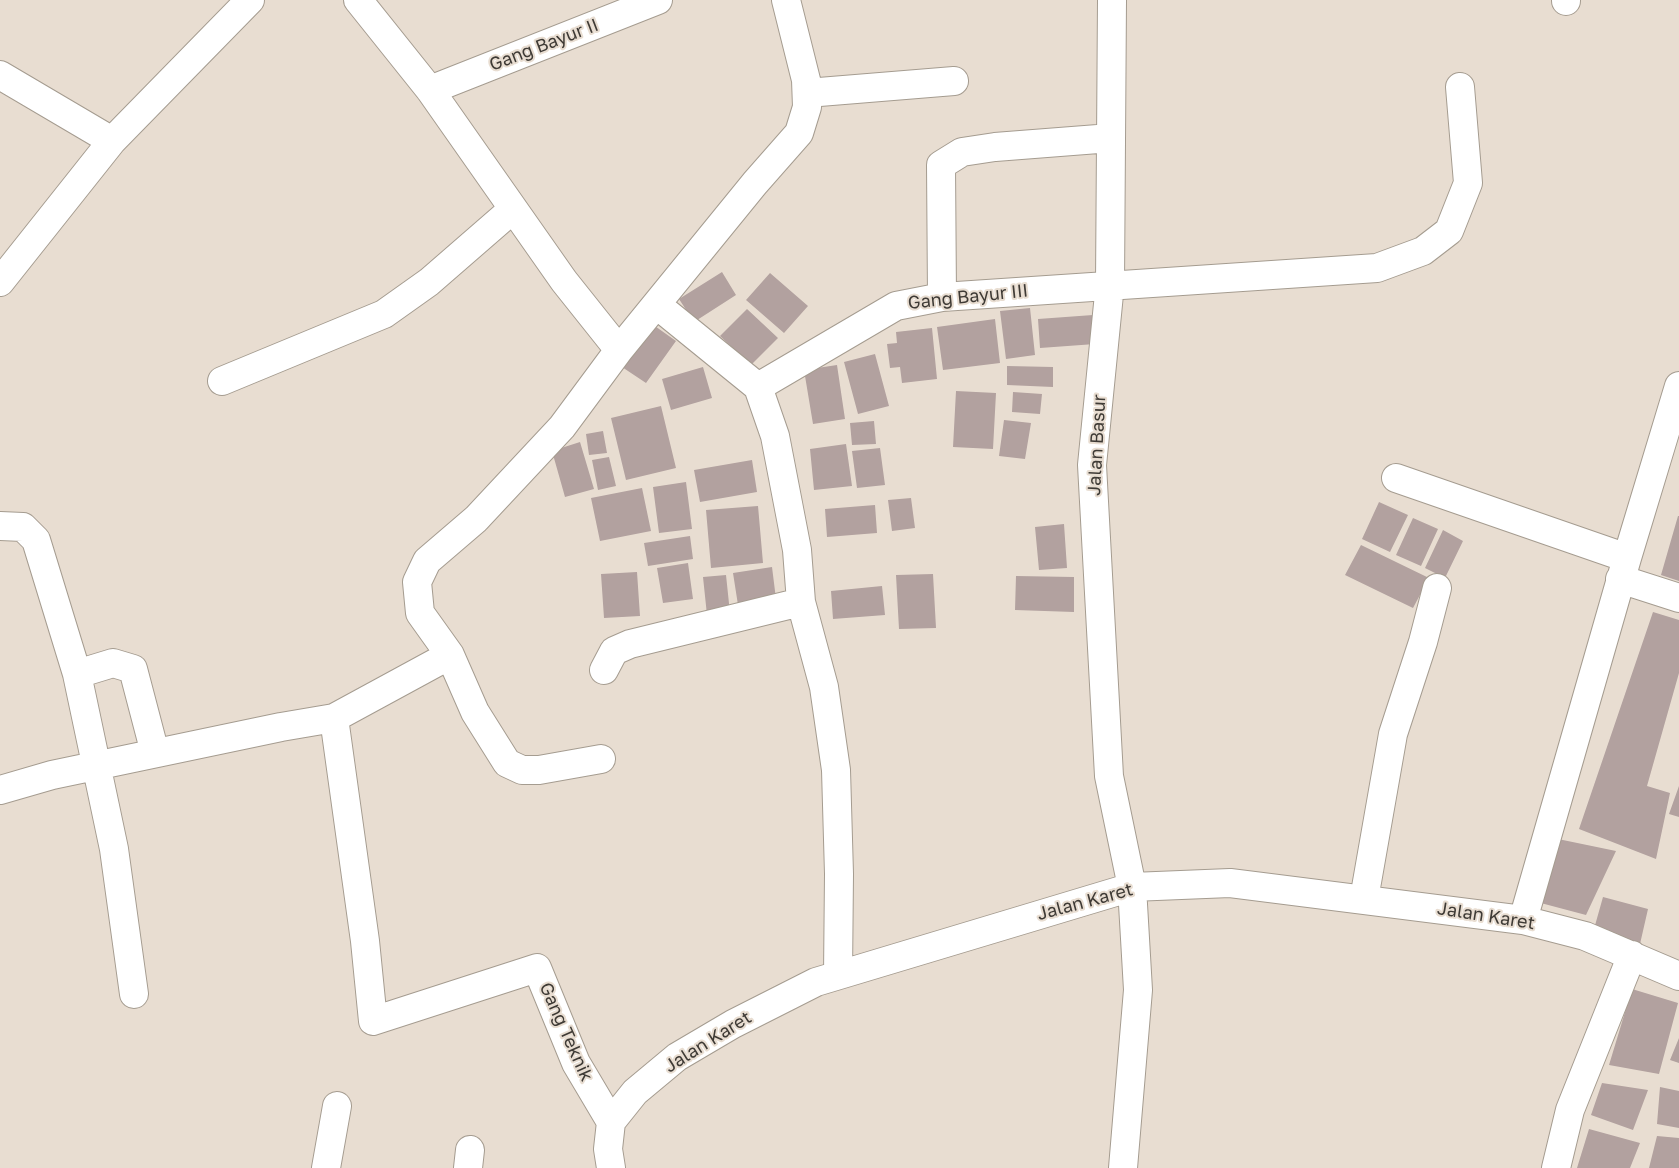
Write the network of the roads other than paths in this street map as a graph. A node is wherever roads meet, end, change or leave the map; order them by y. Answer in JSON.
{"nodes":[{"id":1,"x":250,"y":0,"type":"edge"},
{"id":2,"x":358,"y":0,"type":"edge"},
{"id":3,"x":658,"y":0,"type":"edge"},
{"id":4,"x":786,"y":0,"type":"edge"},
{"id":5,"x":1112,"y":0,"type":"edge"},
{"id":6,"x":0,"y":74,"type":"edge"},
{"id":7,"x":954,"y":81,"type":"dead end"},
{"id":8,"x":1460,"y":88,"type":"dead end"},
{"id":9,"x":430,"y":90,"type":"junction"},
{"id":10,"x":807,"y":93,"type":"junction"},
{"id":11,"x":1111,"y":138,"type":"junction"},
{"id":12,"x":112,"y":141,"type":"junction"},
{"id":13,"x":513,"y":209,"type":"junction"},
{"id":14,"x":0,"y":282,"type":"edge"},
{"id":15,"x":1110,"y":284,"type":"junction"},
{"id":16,"x":942,"y":297,"type":"junction"},
{"id":17,"x":657,"y":305,"type":"junction"},
{"id":18,"x":619,"y":350,"type":"junction"},
{"id":19,"x":222,"y":381,"type":"dead end"},
{"id":20,"x":1679,"y":386,"type":"edge"},
{"id":21,"x":758,"y":387,"type":"junction"},
{"id":22,"x":1396,"y":478,"type":"dead end"},
{"id":23,"x":0,"y":526,"type":"edge"},
{"id":24,"x":1624,"y":568,"type":"junction"},
{"id":25,"x":1436,"y":588,"type":"dead end"},
{"id":26,"x":1679,"y":598,"type":"edge"},
{"id":27,"x":801,"y":602,"type":"junction"},
{"id":28,"x":450,"y":655,"type":"junction"},
{"id":29,"x":604,"y":670,"type":"dead end"},
{"id":30,"x":77,"y":674,"type":"junction"},
{"id":31,"x":334,"y":718,"type":"junction"},
{"id":32,"x":156,"y":753,"type":"junction"},
{"id":33,"x":601,"y":759,"type":"dead end"},
{"id":34,"x":97,"y":766,"type":"junction"},
{"id":35,"x":0,"y":790,"type":"edge"},
{"id":36,"x":1132,"y":887,"type":"junction"},
{"id":37,"x":1364,"y":899,"type":"junction"},
{"id":38,"x":1523,"y":920,"type":"junction"},
{"id":39,"x":1632,"y":955,"type":"junction"},
{"id":40,"x":838,"y":975,"type":"junction"},
{"id":41,"x":1679,"y":976,"type":"edge"},
{"id":42,"x":134,"y":994,"type":"dead end"},
{"id":43,"x":337,"y":1106,"type":"dead end"},
{"id":44,"x":611,"y":1122,"type":"junction"},
{"id":45,"x":326,"y":1168,"type":"edge"},
{"id":46,"x":611,"y":1168,"type":"edge"},
{"id":47,"x":1123,"y":1168,"type":"edge"},
{"id":48,"x":1556,"y":1168,"type":"edge"}],
"edges":[{"from":1,"to":12,"type":"street"},
{"from":2,"to":9,"type":"street"},
{"from":3,"to":9,"type":"street","name":"Gang Bayur II"},
{"from":4,"to":10,"type":"street"},
{"from":5,"to":11,"type":"street","name":"Jalan Basur"},
{"from":6,"to":12,"type":"street"},
{"from":7,"to":10,"type":"street"},
{"from":8,"to":15,"type":"street","name":"Gang Bayur III"},
{"from":9,"to":13,"type":"street"},
{"from":10,"to":17,"type":"street"},
{"from":11,"to":15,"type":"street","name":"Jalan Basur"},
{"from":11,"to":16,"type":"street"},
{"from":12,"to":14,"type":"street"},
{"from":13,"to":18,"type":"street"},
{"from":13,"to":19,"type":"street"},
{"from":15,"to":16,"type":"street","name":"Gang Bayur III"},
{"from":15,"to":36,"type":"street","name":"Jalan Basur"},
{"from":16,"to":21,"type":"street","name":"Gang Bayur III"},
{"from":17,"to":18,"type":"street"},
{"from":17,"to":21,"type":"street"},
{"from":18,"to":28,"type":"street"},
{"from":20,"to":24,"type":"street"},
{"from":21,"to":27,"type":"street"},
{"from":22,"to":24,"type":"street"},
{"from":23,"to":30,"type":"street"},
{"from":24,"to":26,"type":"street"},
{"from":24,"to":38,"type":"street"},
{"from":25,"to":37,"type":"street"},
{"from":27,"to":29,"type":"street"},
{"from":27,"to":40,"type":"street"},
{"from":28,"to":31,"type":"street"},
{"from":28,"to":33,"type":"street"},
{"from":30,"to":32,"type":"street"},
{"from":30,"to":34,"type":"street"},
{"from":31,"to":32,"type":"street"},
{"from":31,"to":44,"type":"street","name":"Gang Teknik"},
{"from":32,"to":34,"type":"street"},
{"from":34,"to":35,"type":"street"},
{"from":34,"to":42,"type":"street"},
{"from":36,"to":37,"type":"street","name":"Jalan Karet"},
{"from":36,"to":40,"type":"street","name":"Jalan Karet"},
{"from":36,"to":47,"type":"street","name":"Jalan Basur"},
{"from":37,"to":38,"type":"street","name":"Jalan Karet"},
{"from":38,"to":39,"type":"street","name":"Jalan Karet"},
{"from":39,"to":41,"type":"street","name":"Jalan Karet"},
{"from":39,"to":48,"type":"street"},
{"from":40,"to":44,"type":"street","name":"Jalan Karet"},
{"from":43,"to":45,"type":"street"},
{"from":44,"to":46,"type":"street"}]}
